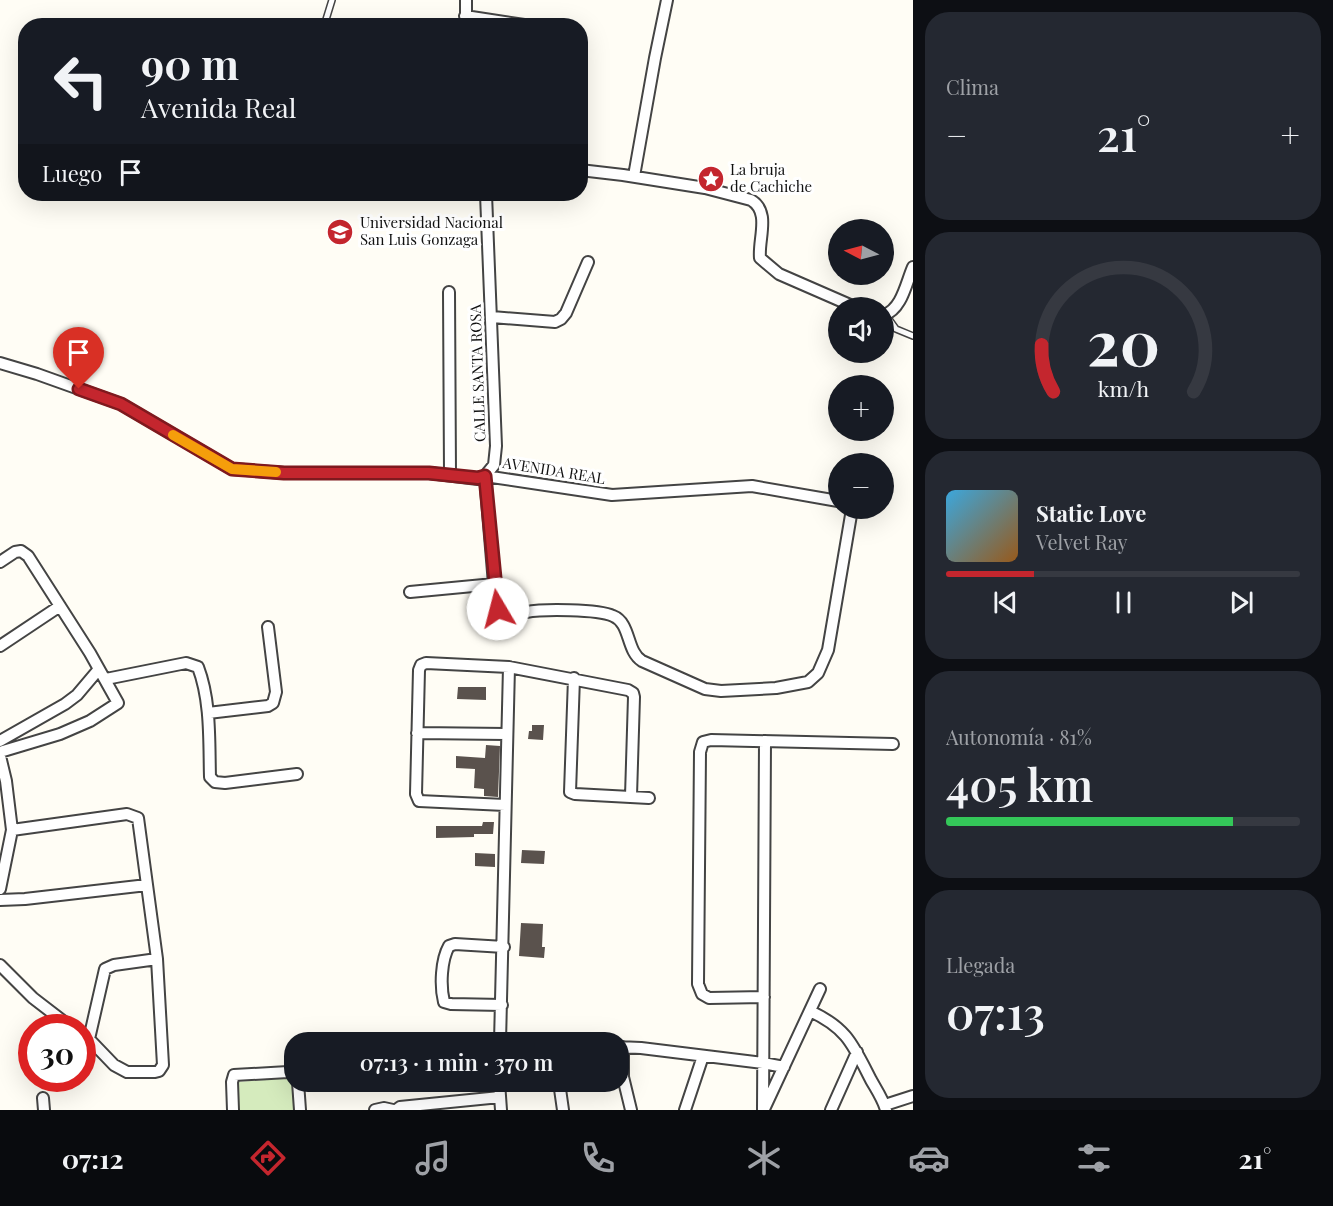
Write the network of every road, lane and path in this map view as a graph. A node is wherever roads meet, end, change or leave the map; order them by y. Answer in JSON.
{"nodes":[{"id":1,"x":332,"y":0,"type":"edge"},
{"id":2,"x":466,"y":0,"type":"edge"},
{"id":3,"x":667,"y":0,"type":"edge"},
{"id":4,"x":326,"y":18,"type":"edge"},
{"id":5,"x":466,"y":18,"type":"edge"},
{"id":6,"x":588,"y":171,"type":"edge"},
{"id":7,"x":634,"y":176,"type":"junction"},
{"id":8,"x":486,"y":201,"type":"edge"},
{"id":9,"x":588,"y":262,"type":"dead end"},
{"id":10,"x":913,"y":267,"type":"edge"},
{"id":11,"x":448,"y":292,"type":"dead end"},
{"id":12,"x":832,"y":297,"type":"edge"},
{"id":13,"x":894,"y":310,"type":"edge"},
{"id":14,"x":492,"y":317,"type":"junction"},
{"id":15,"x":894,"y":326,"type":"edge"},
{"id":16,"x":913,"y":336,"type":"edge"},
{"id":17,"x":0,"y":363,"type":"edge"},
{"id":18,"x":450,"y":474,"type":"junction"},
{"id":19,"x":485,"y":476,"type":"junction"},
{"id":20,"x":828,"y":499,"type":"edge"},
{"id":21,"x":850,"y":519,"type":"edge"},
{"id":22,"x":0,"y":562,"type":"edge"},
{"id":23,"x":494,"y":584,"type":"junction"},
{"id":24,"x":411,"y":592,"type":"dead end"},
{"id":25,"x":60,"y":606,"type":"junction"},
{"id":26,"x":268,"y":627,"type":"dead end"},
{"id":27,"x":0,"y":646,"type":"edge"},
{"id":28,"x":509,"y":667,"type":"junction"},
{"id":29,"x":99,"y":669,"type":"junction"},
{"id":30,"x":574,"y":678,"type":"junction"},
{"id":31,"x":106,"y":679,"type":"junction"},
{"id":32,"x":208,"y":712,"type":"junction"},
{"id":33,"x":417,"y":733,"type":"junction"},
{"id":34,"x":506,"y":734,"type":"junction"},
{"id":35,"x":0,"y":741,"type":"edge"},
{"id":36,"x":765,"y":741,"type":"junction"},
{"id":37,"x":893,"y":744,"type":"dead end"},
{"id":38,"x":0,"y":754,"type":"edge"},
{"id":39,"x":297,"y":774,"type":"dead end"},
{"id":40,"x":631,"y":796,"type":"junction"},
{"id":41,"x":650,"y":798,"type":"dead end"},
{"id":42,"x":505,"y":806,"type":"junction"},
{"id":43,"x":12,"y":830,"type":"junction"},
{"id":44,"x":147,"y":885,"type":"junction"},
{"id":45,"x":0,"y":889,"type":"edge"},
{"id":46,"x":0,"y":900,"type":"edge"},
{"id":47,"x":504,"y":947,"type":"junction"},
{"id":48,"x":157,"y":959,"type":"junction"},
{"id":49,"x":0,"y":965,"type":"edge"},
{"id":50,"x":820,"y":989,"type":"dead end"},
{"id":51,"x":764,"y":997,"type":"junction"},
{"id":52,"x":502,"y":1005,"type":"junction"},
{"id":53,"x":810,"y":1011,"type":"junction"},
{"id":54,"x":54,"y":1014,"type":"edge"},
{"id":55,"x":92,"y":1014,"type":"edge"},
{"id":56,"x":501,"y":1032,"type":"edge"},
{"id":57,"x":96,"y":1047,"type":"edge"},
{"id":58,"x":629,"y":1048,"type":"edge"},
{"id":59,"x":857,"y":1052,"type":"junction"},
{"id":60,"x":703,"y":1056,"type":"junction"},
{"id":61,"x":763,"y":1063,"type":"junction"},
{"id":62,"x":784,"y":1067,"type":"junction"},
{"id":63,"x":284,"y":1072,"type":"edge"},
{"id":64,"x":299,"y":1092,"type":"edge"},
{"id":65,"x":500,"y":1092,"type":"edge"},
{"id":66,"x":560,"y":1092,"type":"edge"},
{"id":67,"x":627,"y":1092,"type":"edge"},
{"id":68,"x":913,"y":1096,"type":"edge"},
{"id":69,"x":43,"y":1098,"type":"dead end"},
{"id":70,"x":500,"y":1098,"type":"junction"},
{"id":71,"x":433,"y":1107,"type":"edge"},
{"id":72,"x":885,"y":1108,"type":"edge"},
{"id":73,"x":44,"y":1110,"type":"edge"},
{"id":74,"x":233,"y":1110,"type":"edge"},
{"id":75,"x":300,"y":1110,"type":"edge"},
{"id":76,"x":375,"y":1110,"type":"edge"},
{"id":77,"x":394,"y":1110,"type":"edge"},
{"id":78,"x":501,"y":1110,"type":"edge"},
{"id":79,"x":563,"y":1110,"type":"edge"},
{"id":80,"x":631,"y":1110,"type":"edge"},
{"id":81,"x":685,"y":1110,"type":"edge"},
{"id":82,"x":763,"y":1110,"type":"edge"},
{"id":83,"x":831,"y":1110,"type":"edge"}],
"edges":[{"from":1,"to":4,"type":"lane"},
{"from":2,"to":5,"type":"street"},
{"from":3,"to":7,"type":"street"},
{"from":6,"to":7,"type":"street"},
{"from":7,"to":12,"type":"street"},
{"from":8,"to":14,"type":"street","name":"CALLE SANTA ROSA"},
{"from":9,"to":14,"type":"street"},
{"from":10,"to":13,"type":"street"},
{"from":11,"to":18,"type":"street"},
{"from":14,"to":19,"type":"street","name":"CALLE SANTA ROSA"},
{"from":15,"to":16,"type":"lane"},
{"from":17,"to":18,"type":"street","name":"AVENIDA REAL"},
{"from":18,"to":19,"type":"street","name":"AVENIDA REAL"},
{"from":19,"to":20,"type":"street","name":"AVENIDA REAL"},
{"from":19,"to":23,"type":"street","name":"CALLE SANTA ROSA"},
{"from":21,"to":23,"type":"street","name":"CALLE SANTA ROSA"},
{"from":22,"to":25,"type":"street"},
{"from":23,"to":24,"type":"street"},
{"from":25,"to":27,"type":"street"},
{"from":25,"to":29,"type":"street"},
{"from":26,"to":32,"type":"street"},
{"from":28,"to":30,"type":"street"},
{"from":28,"to":33,"type":"street"},
{"from":28,"to":34,"type":"street"},
{"from":29,"to":31,"type":"street"},
{"from":29,"to":35,"type":"street"},
{"from":30,"to":40,"type":"street"},
{"from":30,"to":40,"type":"street"},
{"from":31,"to":32,"type":"street"},
{"from":31,"to":38,"type":"street"},
{"from":32,"to":39,"type":"street"},
{"from":33,"to":34,"type":"street"},
{"from":33,"to":42,"type":"street"},
{"from":34,"to":42,"type":"street"},
{"from":36,"to":37,"type":"street"},
{"from":36,"to":51,"type":"street"},
{"from":36,"to":51,"type":"street"},
{"from":38,"to":43,"type":"street"},
{"from":40,"to":41,"type":"street"},
{"from":42,"to":47,"type":"street"},
{"from":43,"to":44,"type":"street"},
{"from":43,"to":45,"type":"street"},
{"from":44,"to":46,"type":"street"},
{"from":44,"to":48,"type":"street"},
{"from":47,"to":52,"type":"street"},
{"from":47,"to":52,"type":"street"},
{"from":48,"to":55,"type":"street"},
{"from":48,"to":57,"type":"street"},
{"from":49,"to":54,"type":"street"},
{"from":50,"to":53,"type":"street"},
{"from":51,"to":61,"type":"street"},
{"from":52,"to":56,"type":"street"},
{"from":53,"to":59,"type":"street"},
{"from":53,"to":62,"type":"street"},
{"from":58,"to":60,"type":"street"},
{"from":59,"to":72,"type":"street"},
{"from":59,"to":83,"type":"street"},
{"from":60,"to":61,"type":"street"},
{"from":60,"to":81,"type":"street"},
{"from":61,"to":62,"type":"street"},
{"from":61,"to":82,"type":"street"},
{"from":62,"to":82,"type":"street"},
{"from":63,"to":74,"type":"street"},
{"from":64,"to":75,"type":"street"},
{"from":65,"to":70,"type":"street"},
{"from":66,"to":79,"type":"street"},
{"from":67,"to":80,"type":"street"},
{"from":68,"to":72,"type":"street"},
{"from":69,"to":73,"type":"street"},
{"from":70,"to":71,"type":"street"},
{"from":70,"to":78,"type":"street"},
{"from":71,"to":77,"type":"street"},
{"from":76,"to":77,"type":"street"}]}
